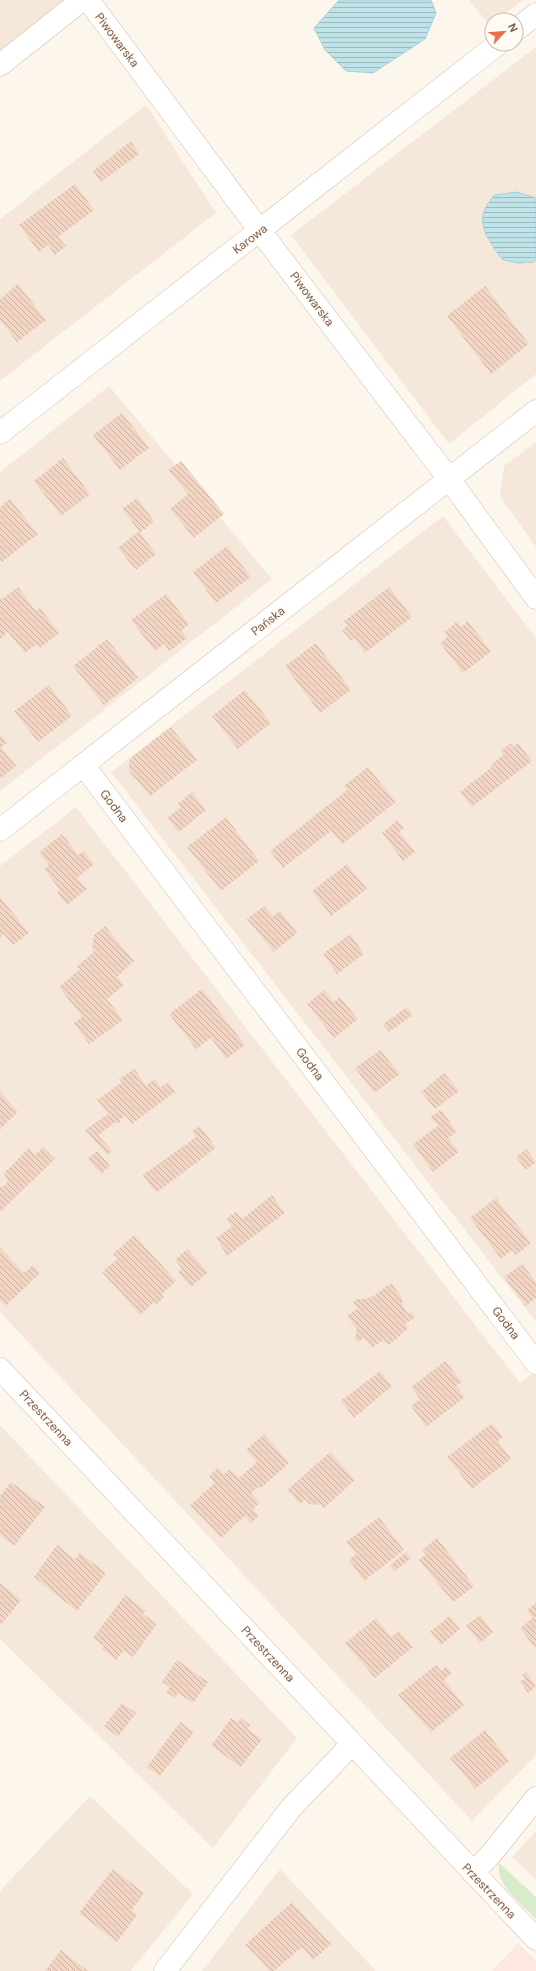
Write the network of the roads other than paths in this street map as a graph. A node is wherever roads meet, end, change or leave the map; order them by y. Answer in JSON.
{"nodes":[{"id":1,"x":82,"y":0,"type":"edge"},
{"id":2,"x":88,"y":0,"type":"edge"},
{"id":3,"x":536,"y":14,"type":"edge"},
{"id":4,"x":524,"y":24,"type":"edge"},
{"id":5,"x":488,"y":52,"type":"edge"},
{"id":6,"x":0,"y":65,"type":"edge"},
{"id":7,"x":260,"y":231,"type":"junction"},
{"id":8,"x":536,"y":411,"type":"edge"},
{"id":9,"x":0,"y":433,"type":"edge"},
{"id":10,"x":449,"y":479,"type":"junction"},
{"id":11,"x":536,"y":598,"type":"edge"},
{"id":12,"x":84,"y":766,"type":"junction"},
{"id":13,"x":0,"y":830,"type":"edge"},
{"id":14,"x":536,"y":1363,"type":"edge"},
{"id":15,"x":0,"y":1369,"type":"edge"},
{"id":16,"x":352,"y":1744,"type":"junction"},
{"id":17,"x":536,"y":1798,"type":"edge"},
{"id":18,"x":473,"y":1873,"type":"junction"},
{"id":19,"x":536,"y":1939,"type":"edge"},
{"id":20,"x":165,"y":1971,"type":"edge"}],
"edges":[{"from":1,"to":6,"type":"street"},
{"from":2,"to":7,"type":"street","name":"Piwowarska"},
{"from":3,"to":4,"type":"street"},
{"from":5,"to":7,"type":"street","name":"Karowa"},
{"from":7,"to":9,"type":"street","name":"Karowa"},
{"from":7,"to":10,"type":"street","name":"Piwowarska"},
{"from":8,"to":10,"type":"street","name":"Pańska"},
{"from":10,"to":11,"type":"street","name":"Piwowarska"},
{"from":10,"to":12,"type":"street","name":"Pańska"},
{"from":12,"to":13,"type":"street","name":"Pańska"},
{"from":12,"to":14,"type":"street","name":"Godna"},
{"from":15,"to":16,"type":"street","name":"Przestrzenna"},
{"from":16,"to":18,"type":"street","name":"Przestrzenna"},
{"from":16,"to":20,"type":"street"},
{"from":17,"to":18,"type":"street"},
{"from":18,"to":19,"type":"street","name":"Przestrzenna"}]}
